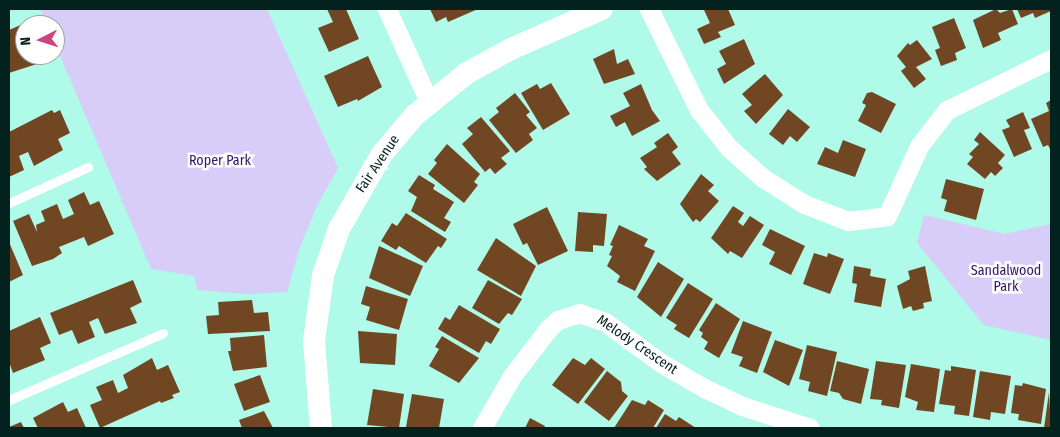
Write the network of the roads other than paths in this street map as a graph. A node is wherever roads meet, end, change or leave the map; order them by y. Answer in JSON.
{"nodes":[{"id":1,"x":388,"y":9,"type":"edge"},
{"id":2,"x":602,"y":9,"type":"edge"},
{"id":3,"x":649,"y":9,"type":"edge"},
{"id":4,"x":1051,"y":59,"type":"edge"},
{"id":5,"x":428,"y":102,"type":"junction"},
{"id":6,"x":88,"y":167,"type":"dead end"},
{"id":7,"x":9,"y":203,"type":"edge"},
{"id":8,"x":163,"y":333,"type":"dead end"},
{"id":9,"x":9,"y":400,"type":"edge"},
{"id":10,"x":321,"y":428,"type":"edge"},
{"id":11,"x":482,"y":428,"type":"edge"},
{"id":12,"x":810,"y":428,"type":"edge"}],
"edges":[{"from":1,"to":5,"type":"street"},
{"from":2,"to":5,"type":"street","name":"Fair Avenue"},
{"from":3,"to":4,"type":"street"},
{"from":5,"to":10,"type":"street","name":"Fair Avenue"},
{"from":6,"to":7,"type":"lane"},
{"from":8,"to":9,"type":"lane"},
{"from":11,"to":12,"type":"street","name":"Melody Crescent"}]}
